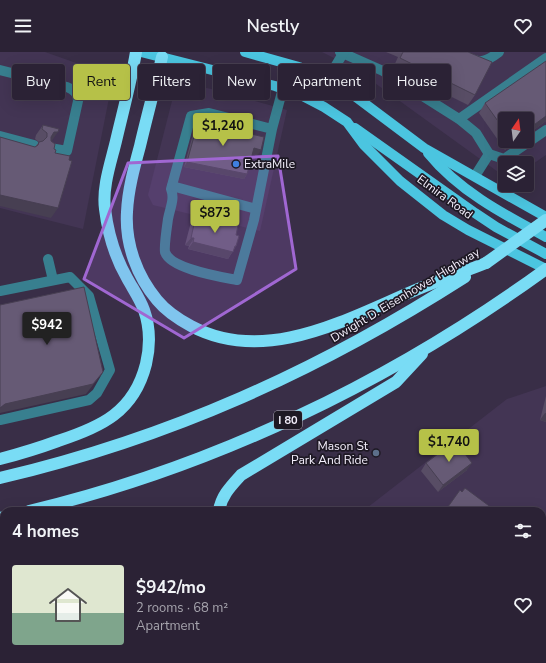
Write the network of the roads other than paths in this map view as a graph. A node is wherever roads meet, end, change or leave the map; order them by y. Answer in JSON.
{"nodes":[{"id":1,"x":136,"y":52,"type":"edge"},
{"id":2,"x":141,"y":52,"type":"edge"},
{"id":3,"x":245,"y":52,"type":"edge"},
{"id":4,"x":342,"y":52,"type":"edge"},
{"id":5,"x":455,"y":52,"type":"edge"},
{"id":6,"x":499,"y":52,"type":"edge"},
{"id":7,"x":162,"y":54,"type":"edge"},
{"id":8,"x":546,"y":58,"type":"edge"},
{"id":9,"x":288,"y":64,"type":"edge"},
{"id":10,"x":336,"y":64,"type":"edge"},
{"id":11,"x":0,"y":70,"type":"edge"},
{"id":12,"x":278,"y":87,"type":"edge"},
{"id":13,"x":280,"y":100,"type":"edge"},
{"id":14,"x":311,"y":100,"type":"edge"},
{"id":15,"x":360,"y":100,"type":"edge"},
{"id":16,"x":459,"y":119,"type":"junction"},
{"id":17,"x":347,"y":122,"type":"junction"},
{"id":18,"x":272,"y":129,"type":"junction"},
{"id":19,"x":546,"y":130,"type":"edge"},
{"id":20,"x":0,"y":136,"type":"edge"},
{"id":21,"x":34,"y":144,"type":"dead end"},
{"id":22,"x":50,"y":148,"type":"edge"},
{"id":23,"x":424,"y":148,"type":"junction"},
{"id":24,"x":489,"y":154,"type":"junction"},
{"id":25,"x":475,"y":176,"type":"junction"},
{"id":26,"x":172,"y":186,"type":"junction"},
{"id":27,"x":256,"y":209,"type":"junction"},
{"id":28,"x":546,"y":218,"type":"edge"},
{"id":29,"x":546,"y":237,"type":"edge"},
{"id":30,"x":546,"y":254,"type":"edge"},
{"id":31,"x":48,"y":259,"type":"dead end"},
{"id":32,"x":486,"y":264,"type":"junction"},
{"id":33,"x":546,"y":269,"type":"edge"},
{"id":34,"x":53,"y":280,"type":"junction"},
{"id":35,"x":0,"y":291,"type":"edge"},
{"id":36,"x":430,"y":345,"type":"junction"},
{"id":37,"x":0,"y":420,"type":"edge"},
{"id":38,"x":0,"y":459,"type":"edge"},
{"id":39,"x":0,"y":478,"type":"edge"},
{"id":40,"x":45,"y":507,"type":"edge"},
{"id":41,"x":220,"y":507,"type":"edge"}],
"edges":[{"from":1,"to":38,"type":"highway"},
{"from":2,"to":7,"type":"main road","name":"Elmira Road"},
{"from":3,"to":9,"type":"main road","name":"Elmira Road"},
{"from":4,"to":10,"type":"lane"},
{"from":4,"to":16,"type":"lane"},
{"from":5,"to":6,"type":"lane"},
{"from":7,"to":12,"type":"main road","name":"Elmira Road"},
{"from":7,"to":32,"type":"highway"},
{"from":8,"to":16,"type":"lane"},
{"from":11,"to":22,"type":"lane"},
{"from":13,"to":18,"type":"lane"},
{"from":14,"to":17,"type":"main road","name":"Elmira Road"},
{"from":15,"to":23,"type":"main road","name":"Elmira Road"},
{"from":16,"to":24,"type":"lane"},
{"from":17,"to":30,"type":"main road","name":"Elmira Road"},
{"from":17,"to":33,"type":"main road","name":"Elmira Road"},
{"from":18,"to":26,"type":"lane"},
{"from":18,"to":27,"type":"lane"},
{"from":19,"to":24,"type":"lane"},
{"from":20,"to":21,"type":"lane"},
{"from":23,"to":25,"type":"main road","name":"Elmira Road"},
{"from":23,"to":29,"type":"main road","name":"Elmira Road"},
{"from":24,"to":25,"type":"lane"},
{"from":25,"to":28,"type":"main road","name":"Elmira Road"},
{"from":26,"to":27,"type":"lane"},
{"from":26,"to":27,"type":"lane"},
{"from":28,"to":32,"type":"highway","name":"Dwight D. Eisenhower Highway","bridge":true},
{"from":31,"to":34,"type":"lane"},
{"from":32,"to":39,"type":"highway","name":"Dwight D. Eisenhower Highway"},
{"from":33,"to":36,"type":"highway","number":"I 80"},
{"from":34,"to":35,"type":"lane"},
{"from":34,"to":37,"type":"lane"},
{"from":36,"to":40,"type":"highway","number":"I 80"},
{"from":36,"to":41,"type":"highway"}]}
